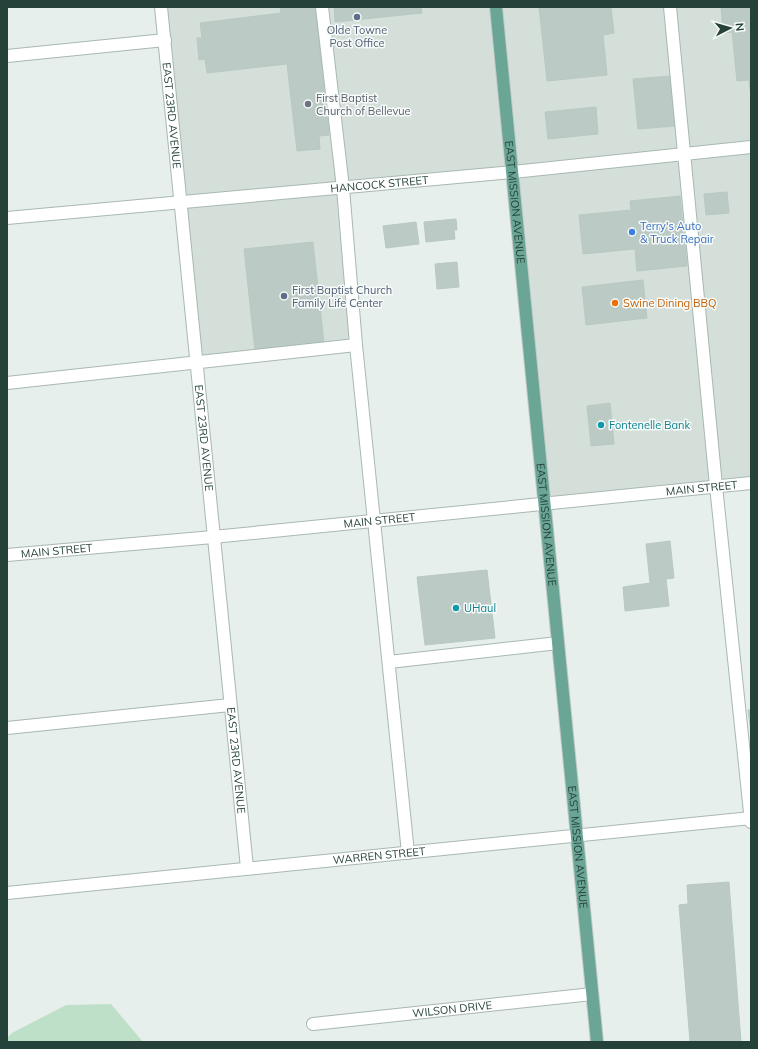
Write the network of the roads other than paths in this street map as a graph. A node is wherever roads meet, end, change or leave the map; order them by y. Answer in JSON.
{"nodes":[{"id":1,"x":161,"y":7,"type":"edge"},
{"id":2,"x":322,"y":7,"type":"edge"},
{"id":3,"x":496,"y":7,"type":"edge"},
{"id":4,"x":670,"y":7,"type":"edge"},
{"id":5,"x":165,"y":40,"type":"junction"},
{"id":6,"x":7,"y":56,"type":"edge"},
{"id":7,"x":751,"y":147,"type":"edge"},
{"id":8,"x":685,"y":154,"type":"junction"},
{"id":9,"x":512,"y":172,"type":"junction"},
{"id":10,"x":343,"y":188,"type":"junction"},
{"id":11,"x":180,"y":202,"type":"junction"},
{"id":12,"x":7,"y":218,"type":"edge"},
{"id":13,"x":356,"y":345,"type":"junction"},
{"id":14,"x":196,"y":363,"type":"junction"},
{"id":15,"x":7,"y":383,"type":"edge"},
{"id":16,"x":751,"y":483,"type":"edge"},
{"id":17,"x":716,"y":486,"type":"junction"},
{"id":18,"x":545,"y":504,"type":"junction"},
{"id":19,"x":375,"y":520,"type":"junction"},
{"id":20,"x":213,"y":537,"type":"junction"},
{"id":21,"x":7,"y":555,"type":"edge"},
{"id":22,"x":558,"y":644,"type":"junction"},
{"id":23,"x":389,"y":662,"type":"junction"},
{"id":24,"x":230,"y":705,"type":"junction"},
{"id":25,"x":7,"y":728,"type":"edge"},
{"id":26,"x":751,"y":818,"type":"edge"},
{"id":27,"x":751,"y":822,"type":"edge"},
{"id":28,"x":576,"y":836,"type":"junction"},
{"id":29,"x":408,"y":853,"type":"junction"},
{"id":30,"x":247,"y":868,"type":"junction"},
{"id":31,"x":7,"y":893,"type":"edge"},
{"id":32,"x":592,"y":994,"type":"junction"},
{"id":33,"x":313,"y":1024,"type":"dead end"},
{"id":34,"x":597,"y":1042,"type":"edge"}],
"edges":[{"from":1,"to":5,"type":"street","name":"EAST 23RD AVENUE"},
{"from":2,"to":10,"type":"street"},
{"from":3,"to":9,"type":"main road","name":"EAST MISSION AVENUE"},
{"from":4,"to":8,"type":"street"},
{"from":5,"to":6,"type":"street"},
{"from":5,"to":11,"type":"street","name":"EAST 23RD AVENUE"},
{"from":7,"to":8,"type":"street","name":"HANCOCK STREET"},
{"from":8,"to":9,"type":"street","name":"HANCOCK STREET"},
{"from":8,"to":17,"type":"street"},
{"from":9,"to":10,"type":"street","name":"HANCOCK STREET"},
{"from":9,"to":18,"type":"main road","name":"EAST MISSION AVENUE"},
{"from":10,"to":11,"type":"street","name":"HANCOCK STREET"},
{"from":10,"to":13,"type":"street"},
{"from":11,"to":12,"type":"street","name":"HANCOCK STREET"},
{"from":11,"to":14,"type":"street","name":"EAST 23RD AVENUE"},
{"from":13,"to":14,"type":"street"},
{"from":13,"to":19,"type":"street"},
{"from":14,"to":15,"type":"street"},
{"from":14,"to":20,"type":"street","name":"EAST 23RD AVENUE"},
{"from":16,"to":17,"type":"street","name":"MAIN STREET"},
{"from":17,"to":18,"type":"street","name":"MAIN STREET"},
{"from":17,"to":26,"type":"street"},
{"from":18,"to":19,"type":"street","name":"MAIN STREET"},
{"from":18,"to":22,"type":"main road","name":"EAST MISSION AVENUE"},
{"from":19,"to":20,"type":"street","name":"MAIN STREET"},
{"from":19,"to":23,"type":"street"},
{"from":20,"to":21,"type":"street","name":"MAIN STREET"},
{"from":20,"to":24,"type":"street","name":"EAST 23RD AVENUE"},
{"from":22,"to":23,"type":"street"},
{"from":22,"to":28,"type":"main road","name":"EAST MISSION AVENUE"},
{"from":23,"to":29,"type":"street"},
{"from":24,"to":25,"type":"street"},
{"from":24,"to":30,"type":"street","name":"EAST 23RD AVENUE"},
{"from":26,"to":27,"type":"street"},
{"from":26,"to":28,"type":"street","name":"WARREN STREET"},
{"from":28,"to":29,"type":"street","name":"WARREN STREET"},
{"from":28,"to":32,"type":"main road","name":"EAST MISSION AVENUE"},
{"from":29,"to":30,"type":"street","name":"WARREN STREET"},
{"from":30,"to":31,"type":"street","name":"WARREN STREET"},
{"from":32,"to":33,"type":"street","name":"WILSON DRIVE"},
{"from":32,"to":34,"type":"main road","name":"EAST MISSION AVENUE"}]}
